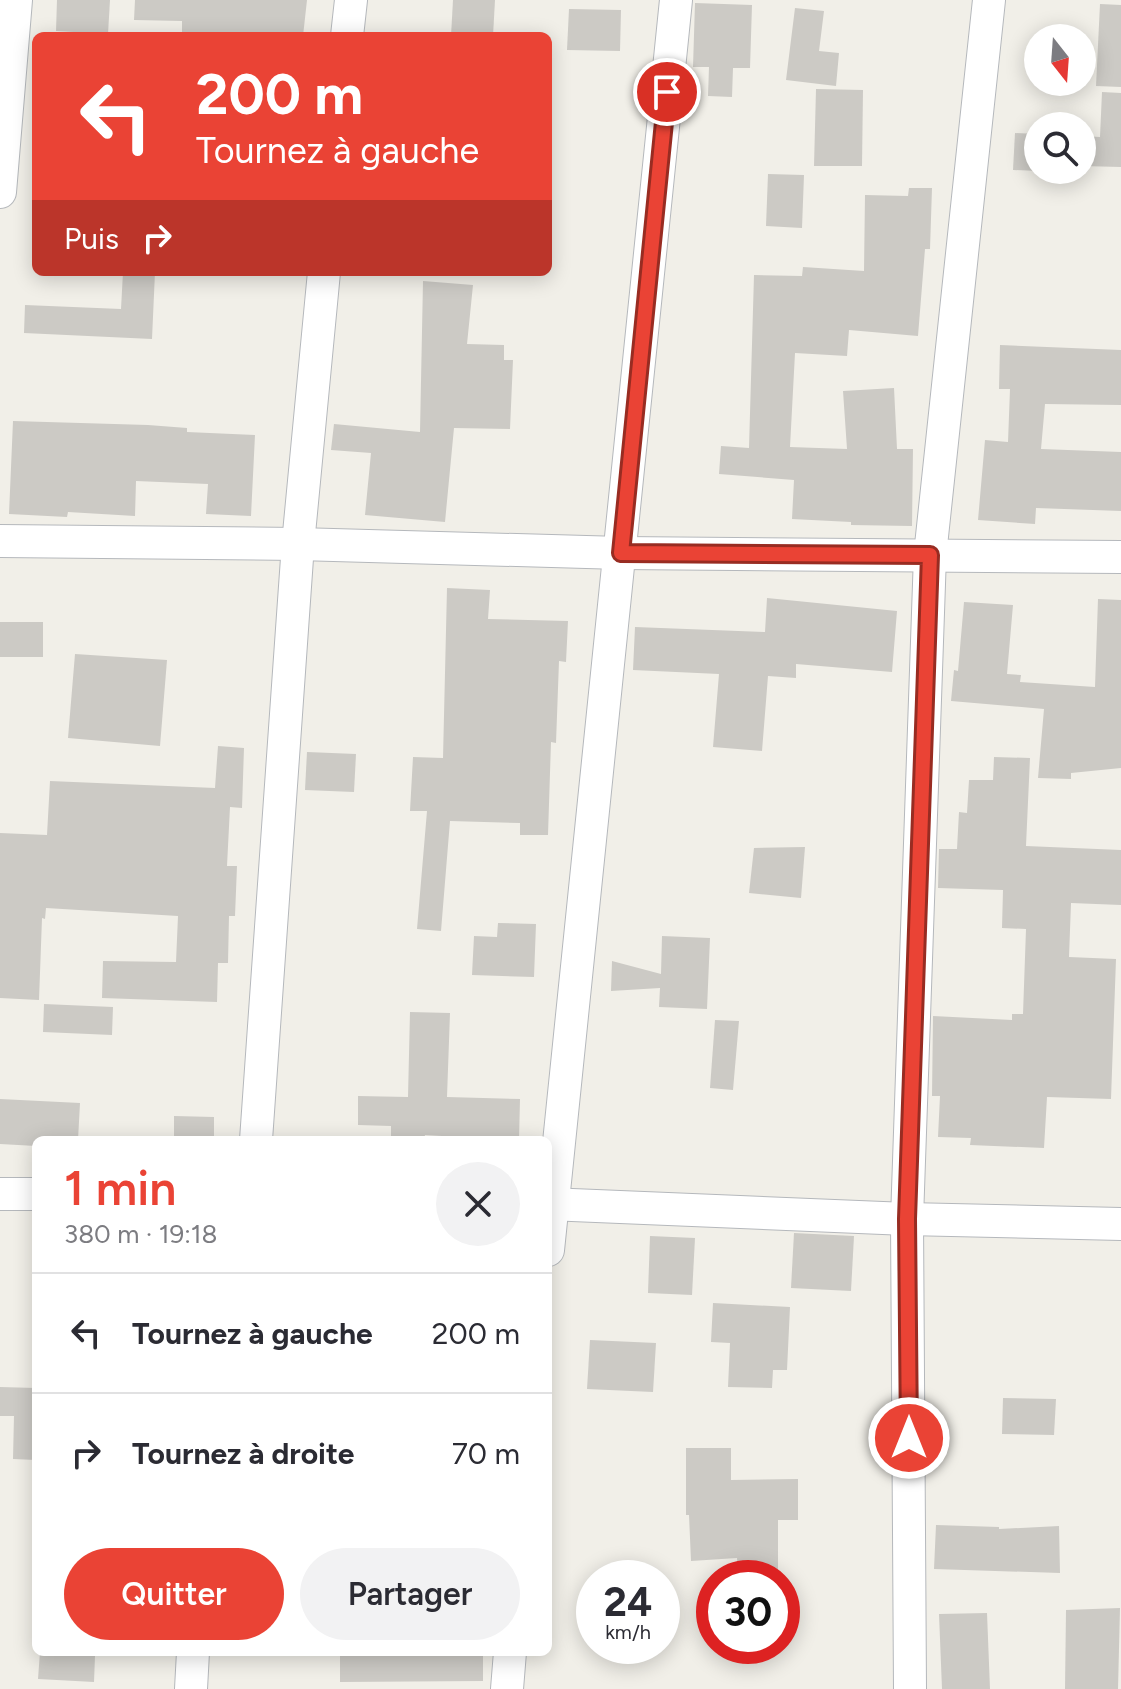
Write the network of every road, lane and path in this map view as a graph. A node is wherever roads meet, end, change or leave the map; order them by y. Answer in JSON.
{"nodes":[{"id":1,"x":16,"y":0,"type":"edge"},
{"id":2,"x":351,"y":0,"type":"edge"},
{"id":3,"x":676,"y":0,"type":"edge"},
{"id":4,"x":989,"y":0,"type":"edge"},
{"id":5,"x":347,"y":32,"type":"edge"},
{"id":6,"x":0,"y":192,"type":"edge"},
{"id":7,"x":324,"y":276,"type":"edge"},
{"id":8,"x":0,"y":541,"type":"edge"},
{"id":9,"x":298,"y":544,"type":"junction"},
{"id":10,"x":621,"y":553,"type":"junction"},
{"id":11,"x":930,"y":555,"type":"junction"},
{"id":12,"x":1121,"y":557,"type":"edge"},
{"id":13,"x":256,"y":1136,"type":"edge"},
{"id":14,"x":552,"y":1186,"type":"edge"},
{"id":15,"x":0,"y":1194,"type":"edge"},
{"id":16,"x":32,"y":1194,"type":"edge"},
{"id":17,"x":552,"y":1204,"type":"edge"},
{"id":18,"x":907,"y":1219,"type":"junction"},
{"id":19,"x":1121,"y":1224,"type":"edge"},
{"id":20,"x":193,"y":1656,"type":"edge"},
{"id":21,"x":510,"y":1656,"type":"edge"},
{"id":22,"x":191,"y":1689,"type":"edge"},
{"id":23,"x":507,"y":1689,"type":"edge"},
{"id":24,"x":910,"y":1689,"type":"edge"}],
"edges":[{"from":1,"to":6,"type":"street"},
{"from":2,"to":5,"type":"street"},
{"from":3,"to":10,"type":"street"},
{"from":4,"to":11,"type":"street"},
{"from":7,"to":9,"type":"street"},
{"from":8,"to":9,"type":"street"},
{"from":9,"to":10,"type":"street"},
{"from":9,"to":13,"type":"street"},
{"from":10,"to":11,"type":"street"},
{"from":10,"to":14,"type":"street"},
{"from":11,"to":12,"type":"street"},
{"from":11,"to":18,"type":"street"},
{"from":15,"to":16,"type":"street"},
{"from":17,"to":18,"type":"street"},
{"from":18,"to":19,"type":"street"},
{"from":18,"to":24,"type":"street"},
{"from":20,"to":22,"type":"street"},
{"from":21,"to":23,"type":"street"}]}
